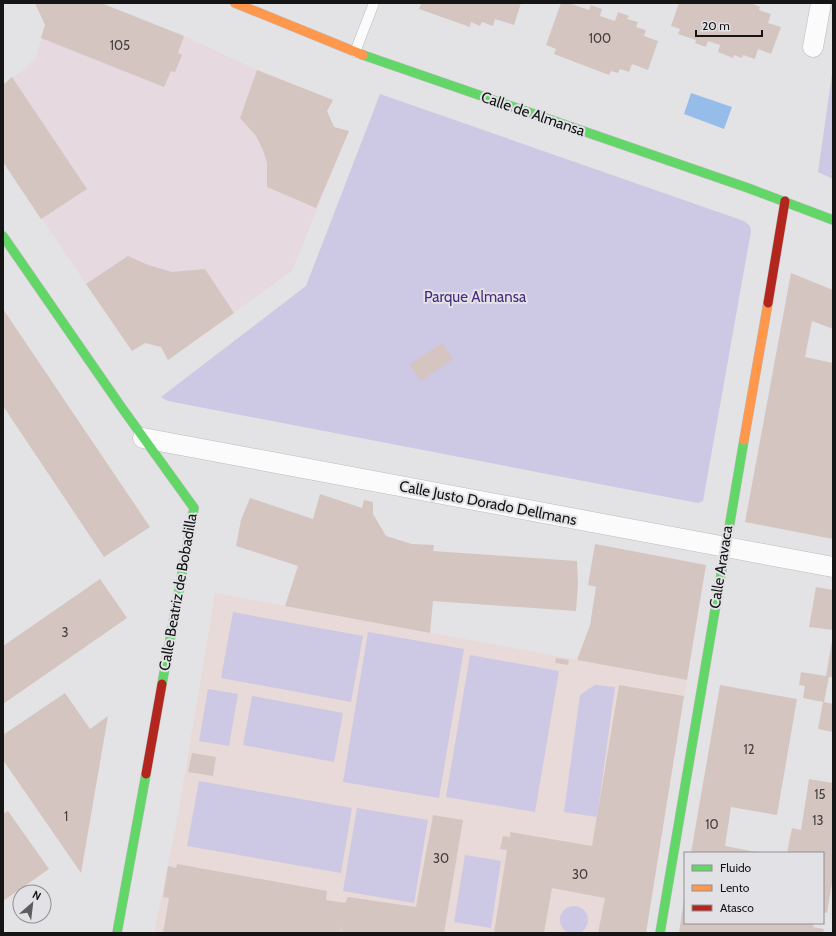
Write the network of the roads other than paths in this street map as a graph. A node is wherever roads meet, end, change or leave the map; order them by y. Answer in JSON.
{"nodes":[{"id":1,"x":235,"y":3,"type":"edge"},
{"id":2,"x":374,"y":3,"type":"edge"},
{"id":3,"x":821,"y":3,"type":"edge"},
{"id":4,"x":813,"y":47,"type":"dead end"},
{"id":5,"x":355,"y":52,"type":"junction"},
{"id":6,"x":785,"y":201,"type":"junction"},
{"id":7,"x":833,"y":220,"type":"edge"},
{"id":8,"x":3,"y":236,"type":"edge"},
{"id":9,"x":143,"y":438,"type":"junction"},
{"id":10,"x":724,"y":548,"type":"junction"},
{"id":11,"x":833,"y":567,"type":"edge"},
{"id":12,"x":117,"y":933,"type":"edge"},
{"id":13,"x":660,"y":933,"type":"edge"}],
"edges":[{"from":1,"to":5,"type":"street","name":"Calle de Almansa"},
{"from":2,"to":5,"type":"lane"},
{"from":3,"to":4,"type":"street"},
{"from":5,"to":6,"type":"street","name":"Calle de Almansa"},
{"from":6,"to":7,"type":"street","name":"Calle de Almansa"},
{"from":6,"to":10,"type":"street","name":"Calle Aravaca"},
{"from":8,"to":9,"type":"street","name":"Calle Beatriz de Bobadilla"},
{"from":9,"to":10,"type":"street","name":"Calle Justo Dorado Dellmans"},
{"from":9,"to":12,"type":"street","name":"Calle Beatriz de Bobadilla"},
{"from":10,"to":11,"type":"street","name":"Calle Justo Dorado Dellmans"},
{"from":10,"to":13,"type":"street","name":"Calle Aravaca"}]}
